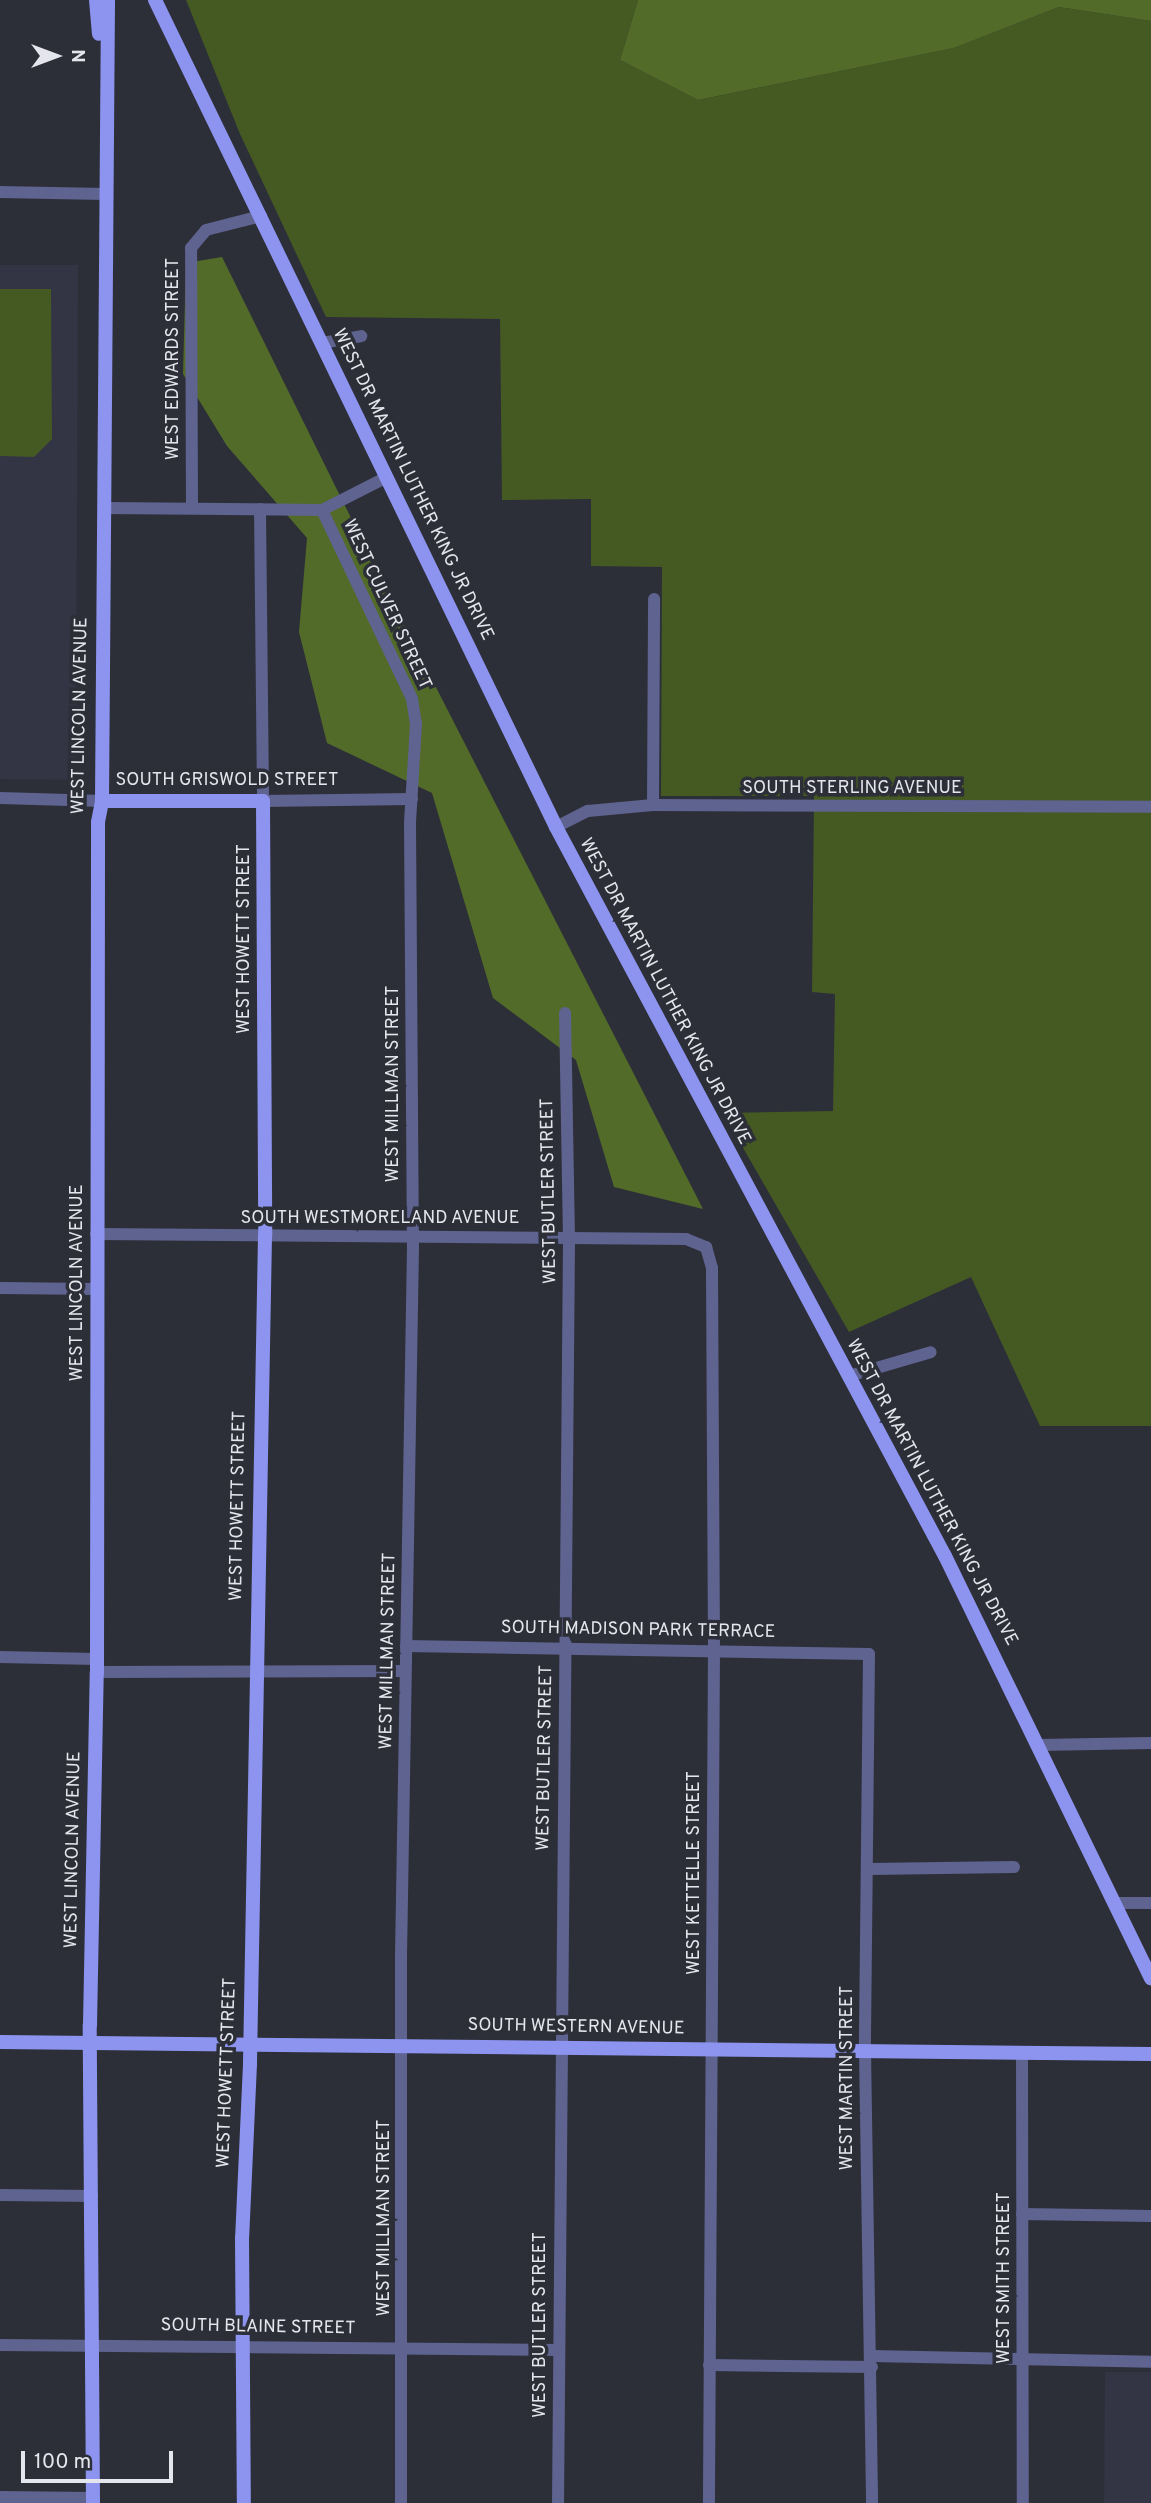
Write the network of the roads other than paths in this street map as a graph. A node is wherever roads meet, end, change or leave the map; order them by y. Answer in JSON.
{"nodes":[{"id":1,"x":96,"y":0,"type":"edge"},
{"id":2,"x":108,"y":0,"type":"edge"},
{"id":3,"x":156,"y":0,"type":"edge"},
{"id":4,"x":104,"y":63,"type":"junction"},
{"id":5,"x":0,"y":192,"type":"edge"},
{"id":6,"x":104,"y":194,"type":"junction"},
{"id":7,"x":261,"y":216,"type":"junction"},
{"id":8,"x":360,"y":336,"type":"dead end"},
{"id":9,"x":322,"y":343,"type":"junction"},
{"id":10,"x":385,"y":478,"type":"junction"},
{"id":11,"x":104,"y":508,"type":"junction"},
{"id":12,"x":192,"y":508,"type":"junction"},
{"id":13,"x":260,"y":509,"type":"junction"},
{"id":14,"x":322,"y":510,"type":"junction"},
{"id":15,"x":654,"y":599,"type":"dead end"},
{"id":16,"x":0,"y":798,"type":"edge"},
{"id":17,"x":412,"y":799,"type":"junction"},
{"id":18,"x":102,"y":801,"type":"junction"},
{"id":19,"x":263,"y":801,"type":"junction"},
{"id":20,"x":653,"y":805,"type":"junction"},
{"id":21,"x":1151,"y":807,"type":"edge"},
{"id":22,"x":556,"y":827,"type":"junction"},
{"id":23,"x":565,"y":1013,"type":"dead end"},
{"id":24,"x":96,"y":1234,"type":"junction"},
{"id":25,"x":265,"y":1236,"type":"junction"},
{"id":26,"x":413,"y":1236,"type":"junction"},
{"id":27,"x":569,"y":1239,"type":"junction"},
{"id":28,"x":705,"y":1245,"type":"joint"},
{"id":29,"x":0,"y":1288,"type":"edge"},
{"id":30,"x":97,"y":1289,"type":"junction"},
{"id":31,"x":931,"y":1352,"type":"dead end"},
{"id":32,"x":849,"y":1376,"type":"junction"},
{"id":33,"x":406,"y":1646,"type":"junction"},
{"id":34,"x":566,"y":1647,"type":"junction"},
{"id":35,"x":714,"y":1650,"type":"junction"},
{"id":36,"x":869,"y":1654,"type":"joint"},
{"id":37,"x":0,"y":1657,"type":"edge"},
{"id":38,"x":97,"y":1665,"type":"junction"},
{"id":39,"x":256,"y":1671,"type":"junction"},
{"id":40,"x":405,"y":1671,"type":"junction"},
{"id":41,"x":1151,"y":1743,"type":"edge"},
{"id":42,"x":1040,"y":1745,"type":"junction"},
{"id":43,"x":1014,"y":1867,"type":"dead end"},
{"id":44,"x":869,"y":1869,"type":"junction"},
{"id":45,"x":1116,"y":1903,"type":"junction"},
{"id":46,"x":1151,"y":1903,"type":"edge"},
{"id":47,"x":1151,"y":1978,"type":"edge"},
{"id":48,"x":0,"y":2042,"type":"edge"},
{"id":49,"x":90,"y":2043,"type":"junction"},
{"id":50,"x":250,"y":2043,"type":"junction"},
{"id":51,"x":400,"y":2045,"type":"junction"},
{"id":52,"x":559,"y":2047,"type":"junction"},
{"id":53,"x":712,"y":2050,"type":"junction"},
{"id":54,"x":865,"y":2051,"type":"junction"},
{"id":55,"x":1022,"y":2053,"type":"junction"},
{"id":56,"x":1151,"y":2054,"type":"edge"},
{"id":57,"x":0,"y":2195,"type":"edge"},
{"id":58,"x":92,"y":2196,"type":"junction"},
{"id":59,"x":1022,"y":2214,"type":"junction"},
{"id":60,"x":1151,"y":2216,"type":"edge"},
{"id":61,"x":0,"y":2345,"type":"edge"},
{"id":62,"x":93,"y":2345,"type":"junction"},
{"id":63,"x":244,"y":2345,"type":"junction"},
{"id":64,"x":402,"y":2347,"type":"junction"},
{"id":65,"x":559,"y":2350,"type":"junction"},
{"id":66,"x":1023,"y":2360,"type":"junction"},
{"id":67,"x":872,"y":2361,"type":"junction"},
{"id":68,"x":1151,"y":2362,"type":"edge"},
{"id":69,"x":709,"y":2365,"type":"junction"},
{"id":70,"x":0,"y":2497,"type":"edge"},
{"id":71,"x":93,"y":2501,"type":"edge"},
{"id":72,"x":244,"y":2503,"type":"edge"},
{"id":73,"x":401,"y":2503,"type":"edge"},
{"id":74,"x":558,"y":2503,"type":"edge"},
{"id":75,"x":709,"y":2503,"type":"edge"},
{"id":76,"x":872,"y":2503,"type":"edge"},
{"id":77,"x":1023,"y":2503,"type":"edge"}],
"edges":[{"from":1,"to":4,"type":"main road","name":"WEST LINCOLN AVENUE"},
{"from":2,"to":4,"type":"main road","name":"WEST LINCOLN AVENUE"},
{"from":3,"to":7,"type":"main road","name":"WEST DR MARTIN LUTHER KING JR DRIVE"},
{"from":4,"to":6,"type":"main road","name":"WEST LINCOLN AVENUE"},
{"from":5,"to":6,"type":"street"},
{"from":6,"to":11,"type":"main road","name":"WEST LINCOLN AVENUE"},
{"from":7,"to":9,"type":"main road","name":"WEST DR MARTIN LUTHER KING JR DRIVE"},
{"from":7,"to":12,"type":"street","name":"WEST EDWARDS STREET"},
{"from":8,"to":9,"type":"street"},
{"from":9,"to":10,"type":"main road","name":"WEST DR MARTIN LUTHER KING JR DRIVE"},
{"from":10,"to":14,"type":"street"},
{"from":10,"to":22,"type":"main road","name":"WEST DR MARTIN LUTHER KING JR DRIVE"},
{"from":11,"to":12,"type":"street"},
{"from":11,"to":18,"type":"main road","name":"WEST LINCOLN AVENUE"},
{"from":12,"to":13,"type":"street"},
{"from":13,"to":14,"type":"street"},
{"from":13,"to":19,"type":"street","name":"WEST HOWETT STREET"},
{"from":14,"to":17,"type":"street","name":"WEST CULVER STREET"},
{"from":15,"to":20,"type":"street"},
{"from":16,"to":18,"type":"street","name":"SOUTH GRISWOLD STREET"},
{"from":17,"to":19,"type":"street","name":"SOUTH GRISWOLD STREET"},
{"from":17,"to":26,"type":"street","name":"WEST MILLMAN STREET"},
{"from":18,"to":19,"type":"main road","name":"SOUTH GRISWOLD STREET"},
{"from":18,"to":24,"type":"main road","name":"WEST LINCOLN AVENUE"},
{"from":19,"to":25,"type":"main road","name":"WEST HOWETT STREET"},
{"from":20,"to":21,"type":"street","name":"SOUTH STERLING AVENUE"},
{"from":20,"to":22,"type":"street","name":"SOUTH STERLING AVENUE"},
{"from":22,"to":32,"type":"main road","name":"WEST DR MARTIN LUTHER KING JR DRIVE"},
{"from":23,"to":27,"type":"street","name":"WEST BUTLER STREET"},
{"from":24,"to":25,"type":"street","name":"SOUTH WESTMORELAND AVENUE"},
{"from":24,"to":30,"type":"main road","name":"WEST LINCOLN AVENUE"},
{"from":25,"to":26,"type":"street","name":"SOUTH WESTMORELAND AVENUE"},
{"from":25,"to":39,"type":"main road","name":"WEST HOWETT STREET"},
{"from":26,"to":27,"type":"street","name":"SOUTH WESTMORELAND AVENUE"},
{"from":26,"to":33,"type":"street","name":"WEST MILLMAN STREET"},
{"from":27,"to":28,"type":"street","name":"SOUTH WESTMORELAND AVENUE"},
{"from":27,"to":34,"type":"street","name":"WEST BUTLER STREET"},
{"from":28,"to":35,"type":"street","name":"WEST KETTELLE STREET"},
{"from":29,"to":30,"type":"street"},
{"from":30,"to":38,"type":"main road","name":"WEST LINCOLN AVENUE"},
{"from":31,"to":32,"type":"street"},
{"from":32,"to":42,"type":"main road","name":"WEST DR MARTIN LUTHER KING JR DRIVE"},
{"from":33,"to":34,"type":"street","name":"SOUTH MADISON PARK TERRACE"},
{"from":33,"to":40,"type":"street","name":"WEST MILLMAN STREET"},
{"from":34,"to":35,"type":"street","name":"SOUTH MADISON PARK TERRACE"},
{"from":34,"to":52,"type":"street","name":"WEST BUTLER STREET"},
{"from":35,"to":36,"type":"street","name":"SOUTH MADISON PARK TERRACE"},
{"from":35,"to":53,"type":"street","name":"WEST KETTELLE STREET"},
{"from":36,"to":44,"type":"street","name":"WEST MARTIN STREET"},
{"from":37,"to":38,"type":"street"},
{"from":38,"to":39,"type":"street"},
{"from":38,"to":49,"type":"main road","name":"WEST LINCOLN AVENUE"},
{"from":39,"to":40,"type":"street"},
{"from":39,"to":50,"type":"main road","name":"WEST HOWETT STREET"},
{"from":40,"to":51,"type":"street","name":"WEST MILLMAN STREET"},
{"from":41,"to":42,"type":"street"},
{"from":42,"to":45,"type":"main road","name":"WEST DR MARTIN LUTHER KING JR DRIVE"},
{"from":43,"to":44,"type":"street"},
{"from":44,"to":54,"type":"street","name":"WEST MARTIN STREET"},
{"from":45,"to":46,"type":"street"},
{"from":45,"to":47,"type":"main road","name":"WEST DR MARTIN LUTHER KING JR DRIVE"},
{"from":48,"to":49,"type":"main road","name":"SOUTH WESTERN AVENUE"},
{"from":49,"to":50,"type":"main road","name":"SOUTH WESTERN AVENUE"},
{"from":49,"to":58,"type":"main road","name":"WEST LINCOLN AVENUE"},
{"from":50,"to":51,"type":"main road","name":"SOUTH WESTERN AVENUE"},
{"from":50,"to":63,"type":"main road","name":"WEST HOWETT STREET"},
{"from":51,"to":52,"type":"main road","name":"SOUTH WESTERN AVENUE"},
{"from":51,"to":64,"type":"street","name":"WEST MILLMAN STREET"},
{"from":52,"to":53,"type":"main road","name":"SOUTH WESTERN AVENUE"},
{"from":52,"to":65,"type":"street","name":"WEST BUTLER STREET"},
{"from":53,"to":54,"type":"main road","name":"SOUTH WESTERN AVENUE"},
{"from":53,"to":69,"type":"street","name":"WEST KETTELLE STREET"},
{"from":54,"to":55,"type":"main road","name":"SOUTH WESTERN AVENUE"},
{"from":54,"to":67,"type":"street","name":"WEST MARTIN STREET"},
{"from":55,"to":56,"type":"main road","name":"SOUTH WESTERN AVENUE"},
{"from":55,"to":59,"type":"street","name":"WEST SMITH STREET"},
{"from":57,"to":58,"type":"street"},
{"from":58,"to":62,"type":"main road","name":"WEST LINCOLN AVENUE"},
{"from":59,"to":60,"type":"street"},
{"from":59,"to":66,"type":"street","name":"WEST SMITH STREET"},
{"from":61,"to":62,"type":"street","name":"SOUTH BLAINE STREET"},
{"from":62,"to":63,"type":"street","name":"SOUTH BLAINE STREET"},
{"from":62,"to":71,"type":"main road","name":"WEST LINCOLN AVENUE"},
{"from":63,"to":64,"type":"street","name":"SOUTH BLAINE STREET"},
{"from":63,"to":72,"type":"main road","name":"WEST HOWETT STREET"},
{"from":64,"to":65,"type":"street","name":"SOUTH BLAINE STREET"},
{"from":64,"to":73,"type":"street","name":"WEST MILLMAN STREET"},
{"from":65,"to":74,"type":"street","name":"WEST BUTLER STREET"},
{"from":66,"to":67,"type":"street"},
{"from":66,"to":68,"type":"street"},
{"from":66,"to":77,"type":"street","name":"WEST SMITH STREET"},
{"from":67,"to":69,"type":"street"},
{"from":67,"to":76,"type":"street","name":"WEST MARTIN STREET"},
{"from":69,"to":75,"type":"street","name":"WEST KETTELLE STREET"},
{"from":70,"to":71,"type":"street"}]}
